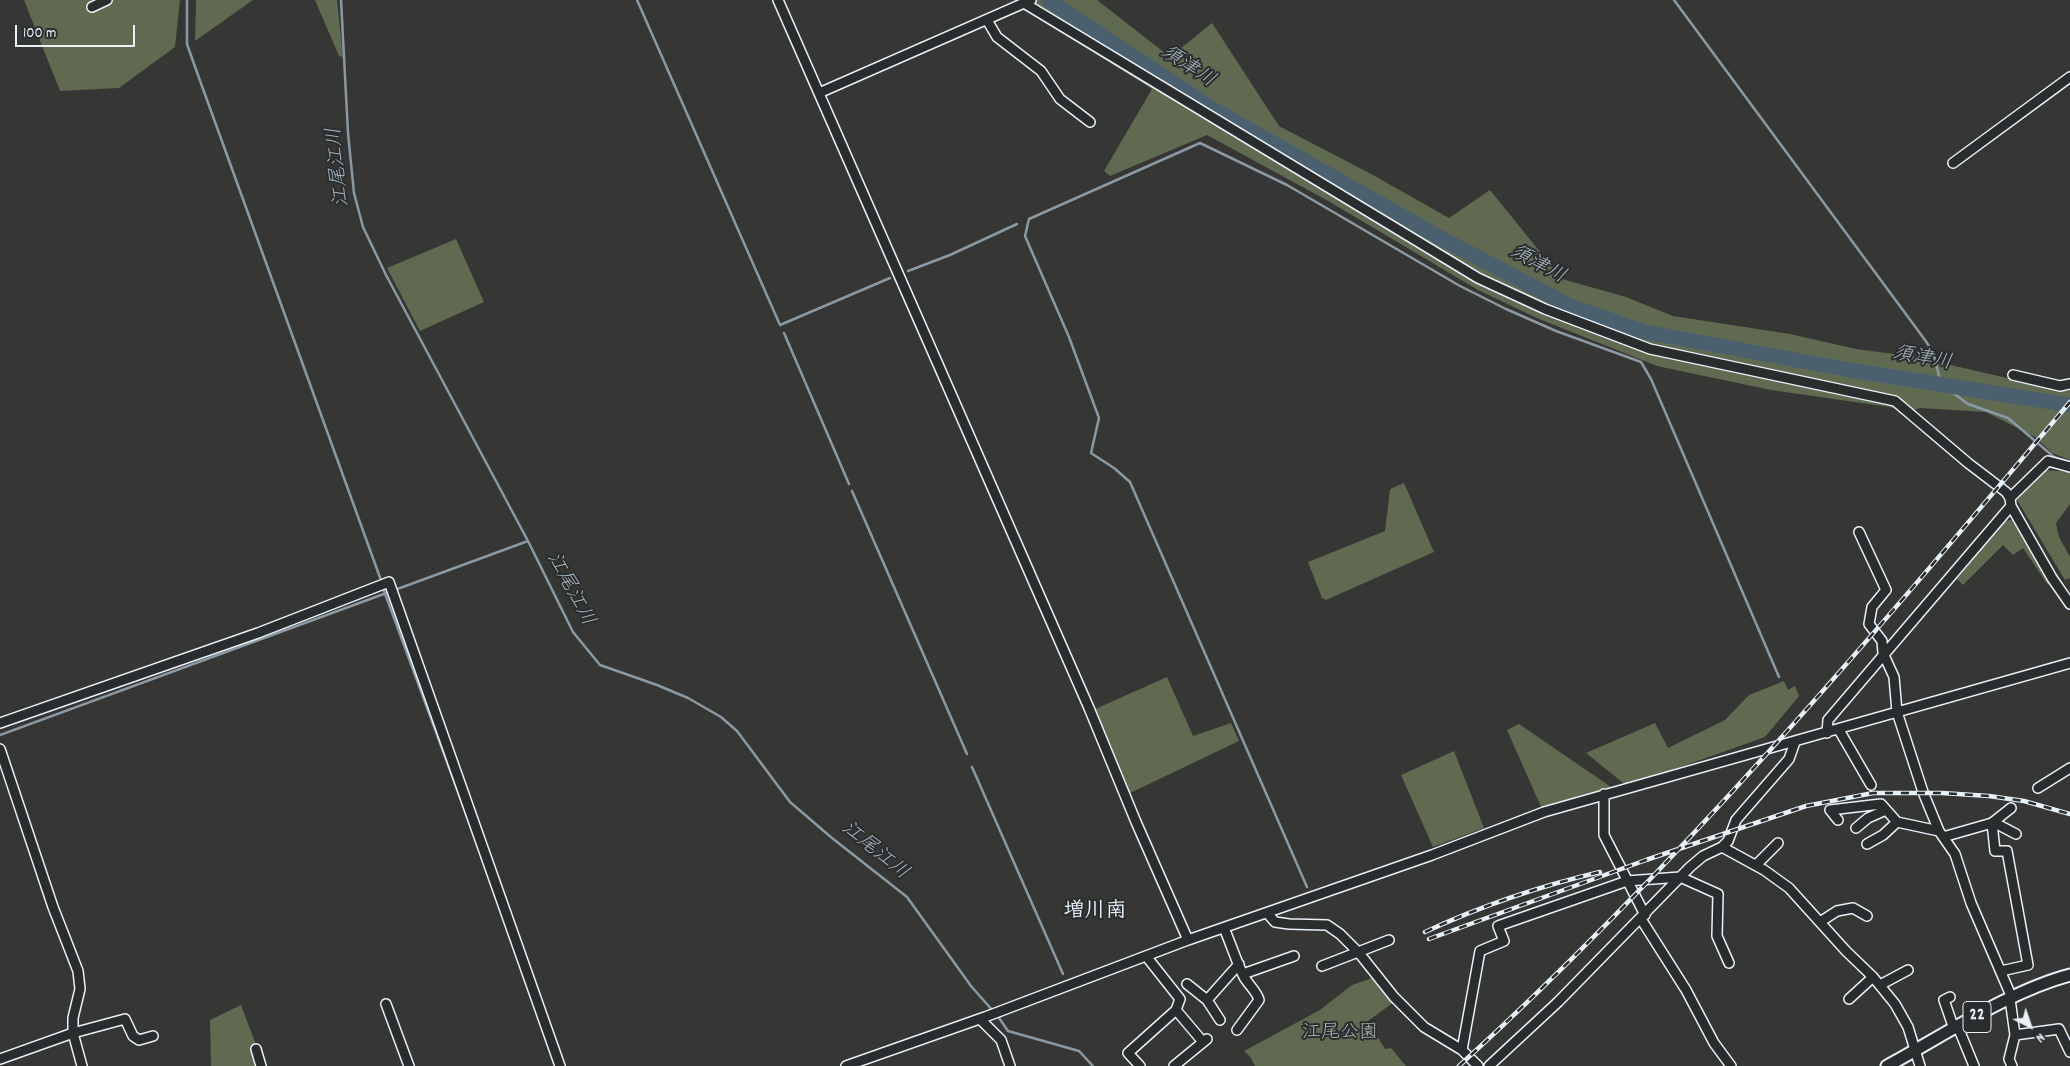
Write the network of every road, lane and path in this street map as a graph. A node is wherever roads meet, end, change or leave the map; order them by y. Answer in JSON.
{"nodes":[{"id":1,"x":107,"y":0,"type":"edge"},
{"id":2,"x":778,"y":0,"type":"edge"},
{"id":3,"x":1028,"y":2,"type":"edge"},
{"id":4,"x":92,"y":7,"type":"dead end"},
{"id":5,"x":987,"y":20,"type":"junction"},
{"id":6,"x":2070,"y":77,"type":"edge"},
{"id":7,"x":819,"y":93,"type":"junction"},
{"id":8,"x":1090,"y":122,"type":"dead end"},
{"id":9,"x":1953,"y":163,"type":"dead end"},
{"id":10,"x":2013,"y":375,"type":"dead end"},
{"id":11,"x":2070,"y":384,"type":"edge"},
{"id":12,"x":2070,"y":467,"type":"edge"},
{"id":13,"x":2010,"y":502,"type":"junction"},
{"id":14,"x":1860,"y":532,"type":"dead end"},
{"id":15,"x":2070,"y":604,"type":"edge"},
{"id":16,"x":1883,"y":653,"type":"junction"},
{"id":17,"x":2070,"y":663,"type":"edge"},
{"id":18,"x":1897,"y":712,"type":"junction"},
{"id":19,"x":0,"y":723,"type":"edge"},
{"id":20,"x":1838,"y":730,"type":"junction"},
{"id":21,"x":1827,"y":733,"type":"junction"},
{"id":22,"x":1795,"y":742,"type":"junction"},
{"id":23,"x":0,"y":749,"type":"edge"},
{"id":24,"x":2070,"y":768,"type":"edge"},
{"id":25,"x":1871,"y":785,"type":"dead end"},
{"id":26,"x":2038,"y":788,"type":"dead end"},
{"id":27,"x":1604,"y":794,"type":"junction"},
{"id":28,"x":2011,"y":808,"type":"dead end"},
{"id":29,"x":1886,"y":810,"type":"junction"},
{"id":30,"x":1838,"y":820,"type":"dead end"},
{"id":31,"x":1897,"y":822,"type":"junction"},
{"id":32,"x":1992,"y":822,"type":"junction"},
{"id":33,"x":1856,"y":828,"type":"dead end"},
{"id":34,"x":1941,"y":834,"type":"junction"},
{"id":35,"x":2016,"y":834,"type":"dead end"},
{"id":36,"x":1778,"y":843,"type":"dead end"},
{"id":37,"x":1867,"y":844,"type":"dead end"},
{"id":38,"x":1722,"y":847,"type":"junction"},
{"id":39,"x":1756,"y":865,"type":"junction"},
{"id":40,"x":1680,"y":877,"type":"junction"},
{"id":41,"x":1627,"y":881,"type":"junction"},
{"id":42,"x":1268,"y":914,"type":"junction"},
{"id":43,"x":1867,"y":916,"type":"dead end"},
{"id":44,"x":1643,"y":917,"type":"junction"},
{"id":45,"x":1820,"y":922,"type":"junction"},
{"id":46,"x":1224,"y":928,"type":"junction"},
{"id":47,"x":1188,"y":940,"type":"junction"},
{"id":48,"x":1389,"y":940,"type":"dead end"},
{"id":49,"x":1358,"y":952,"type":"junction"},
{"id":50,"x":1146,"y":956,"type":"junction"},
{"id":51,"x":1294,"y":956,"type":"dead end"},
{"id":52,"x":1729,"y":963,"type":"dead end"},
{"id":53,"x":1239,"y":964,"type":"junction"},
{"id":54,"x":1322,"y":966,"type":"dead end"},
{"id":55,"x":1908,"y":970,"type":"dead end"},
{"id":56,"x":2001,"y":971,"type":"junction"},
{"id":57,"x":1243,"y":974,"type":"junction"},
{"id":58,"x":2070,"y":975,"type":"edge"},
{"id":59,"x":1873,"y":977,"type":"junction"},
{"id":60,"x":1187,"y":984,"type":"dead end"},
{"id":61,"x":1880,"y":985,"type":"junction"},
{"id":62,"x":1950,"y":997,"type":"dead end"},
{"id":63,"x":2011,"y":998,"type":"junction"},
{"id":64,"x":1849,"y":999,"type":"dead end"},
{"id":65,"x":1207,"y":1000,"type":"junction"},
{"id":66,"x":386,"y":1004,"type":"dead end"},
{"id":67,"x":1176,"y":1010,"type":"junction"},
{"id":68,"x":982,"y":1018,"type":"junction"},
{"id":69,"x":1220,"y":1020,"type":"dead end"},
{"id":70,"x":1956,"y":1028,"type":"junction"},
{"id":71,"x":1236,"y":1030,"type":"dead end"},
{"id":72,"x":73,"y":1033,"type":"junction"},
{"id":73,"x":2016,"y":1035,"type":"junction"},
{"id":74,"x":153,"y":1036,"type":"dead end"},
{"id":75,"x":256,"y":1049,"type":"dead end"},
{"id":76,"x":1462,"y":1050,"type":"junction"},
{"id":77,"x":1915,"y":1051,"type":"junction"},
{"id":78,"x":2070,"y":1052,"type":"edge"},
{"id":79,"x":0,"y":1059,"type":"edge"},
{"id":80,"x":82,"y":1066,"type":"edge"},
{"id":81,"x":261,"y":1066,"type":"edge"},
{"id":82,"x":409,"y":1066,"type":"edge"},
{"id":83,"x":560,"y":1066,"type":"edge"},
{"id":84,"x":846,"y":1066,"type":"edge"},
{"id":85,"x":1010,"y":1066,"type":"edge"},
{"id":86,"x":1140,"y":1066,"type":"edge"},
{"id":87,"x":1174,"y":1066,"type":"edge"},
{"id":88,"x":1478,"y":1066,"type":"edge"},
{"id":89,"x":1489,"y":1066,"type":"edge"},
{"id":90,"x":1731,"y":1066,"type":"edge"},
{"id":91,"x":1887,"y":1066,"type":"edge"},
{"id":92,"x":1920,"y":1066,"type":"edge"},
{"id":93,"x":1974,"y":1066,"type":"edge"},
{"id":94,"x":2012,"y":1066,"type":"edge"}],
"edges":[{"from":1,"to":4,"type":"street"},
{"from":2,"to":7,"type":"street"},
{"from":3,"to":5,"type":"street"},
{"from":3,"to":13,"type":"street"},
{"from":5,"to":7,"type":"street"},
{"from":5,"to":8,"type":"street"},
{"from":6,"to":9,"type":"street"},
{"from":7,"to":47,"type":"street"},
{"from":10,"to":11,"type":"street"},
{"from":12,"to":13,"type":"street"},
{"from":13,"to":15,"type":"street"},
{"from":13,"to":16,"type":"street"},
{"from":14,"to":16,"type":"street"},
{"from":16,"to":18,"type":"street"},
{"from":16,"to":21,"type":"street"},
{"from":17,"to":18,"type":"street"},
{"from":18,"to":20,"type":"street"},
{"from":18,"to":34,"type":"street"},
{"from":19,"to":83,"type":"street"},
{"from":20,"to":21,"type":"street"},
{"from":20,"to":25,"type":"street"},
{"from":21,"to":22,"type":"street"},
{"from":22,"to":27,"type":"street"},
{"from":22,"to":38,"type":"street"},
{"from":23,"to":72,"type":"street"},
{"from":24,"to":26,"type":"street"},
{"from":27,"to":41,"type":"street"},
{"from":27,"to":42,"type":"street"},
{"from":28,"to":32,"type":"street"},
{"from":29,"to":30,"type":"street"},
{"from":29,"to":31,"type":"street"},
{"from":29,"to":33,"type":"street"},
{"from":31,"to":34,"type":"street"},
{"from":31,"to":37,"type":"street"},
{"from":32,"to":34,"type":"street"},
{"from":32,"to":35,"type":"street"},
{"from":32,"to":56,"type":"street"},
{"from":34,"to":56,"type":"street"},
{"from":36,"to":39,"type":"street"},
{"from":38,"to":39,"type":"street"},
{"from":38,"to":40,"type":"street"},
{"from":39,"to":45,"type":"street"},
{"from":40,"to":41,"type":"street"},
{"from":40,"to":44,"type":"street"},
{"from":40,"to":52,"type":"street"},
{"from":41,"to":44,"type":"street"},
{"from":41,"to":76,"type":"street"},
{"from":42,"to":46,"type":"street"},
{"from":42,"to":49,"type":"street"},
{"from":43,"to":45,"type":"street"},
{"from":44,"to":89,"type":"street"},
{"from":44,"to":90,"type":"street"},
{"from":45,"to":59,"type":"street"},
{"from":46,"to":47,"type":"street"},
{"from":46,"to":53,"type":"street"},
{"from":47,"to":50,"type":"street"},
{"from":48,"to":49,"type":"street"},
{"from":49,"to":54,"type":"street"},
{"from":49,"to":76,"type":"street"},
{"from":50,"to":67,"type":"street"},
{"from":50,"to":68,"type":"street"},
{"from":51,"to":57,"type":"street"},
{"from":53,"to":57,"type":"street"},
{"from":53,"to":65,"type":"street"},
{"from":55,"to":61,"type":"street"},
{"from":56,"to":63,"type":"street"},
{"from":57,"to":71,"type":"street"},
{"from":58,"to":63,"type":"main road","number":"22"},
{"from":59,"to":61,"type":"street"},
{"from":59,"to":64,"type":"street"},
{"from":60,"to":65,"type":"street"},
{"from":61,"to":77,"type":"street"},
{"from":62,"to":70,"type":"street"},
{"from":63,"to":70,"type":"main road","number":"22"},
{"from":63,"to":73,"type":"street"},
{"from":65,"to":69,"type":"street"},
{"from":66,"to":82,"type":"street"},
{"from":67,"to":86,"type":"street"},
{"from":67,"to":87,"type":"street"},
{"from":68,"to":84,"type":"street"},
{"from":68,"to":85,"type":"street"},
{"from":70,"to":77,"type":"main road","number":"22"},
{"from":70,"to":93,"type":"street"},
{"from":72,"to":74,"type":"street"},
{"from":72,"to":79,"type":"street"},
{"from":72,"to":80,"type":"street"},
{"from":73,"to":78,"type":"street"},
{"from":73,"to":94,"type":"street"},
{"from":75,"to":81,"type":"street"},
{"from":76,"to":88,"type":"street"},
{"from":77,"to":91,"type":"main road","number":"22"},
{"from":77,"to":92,"type":"street"}]}
